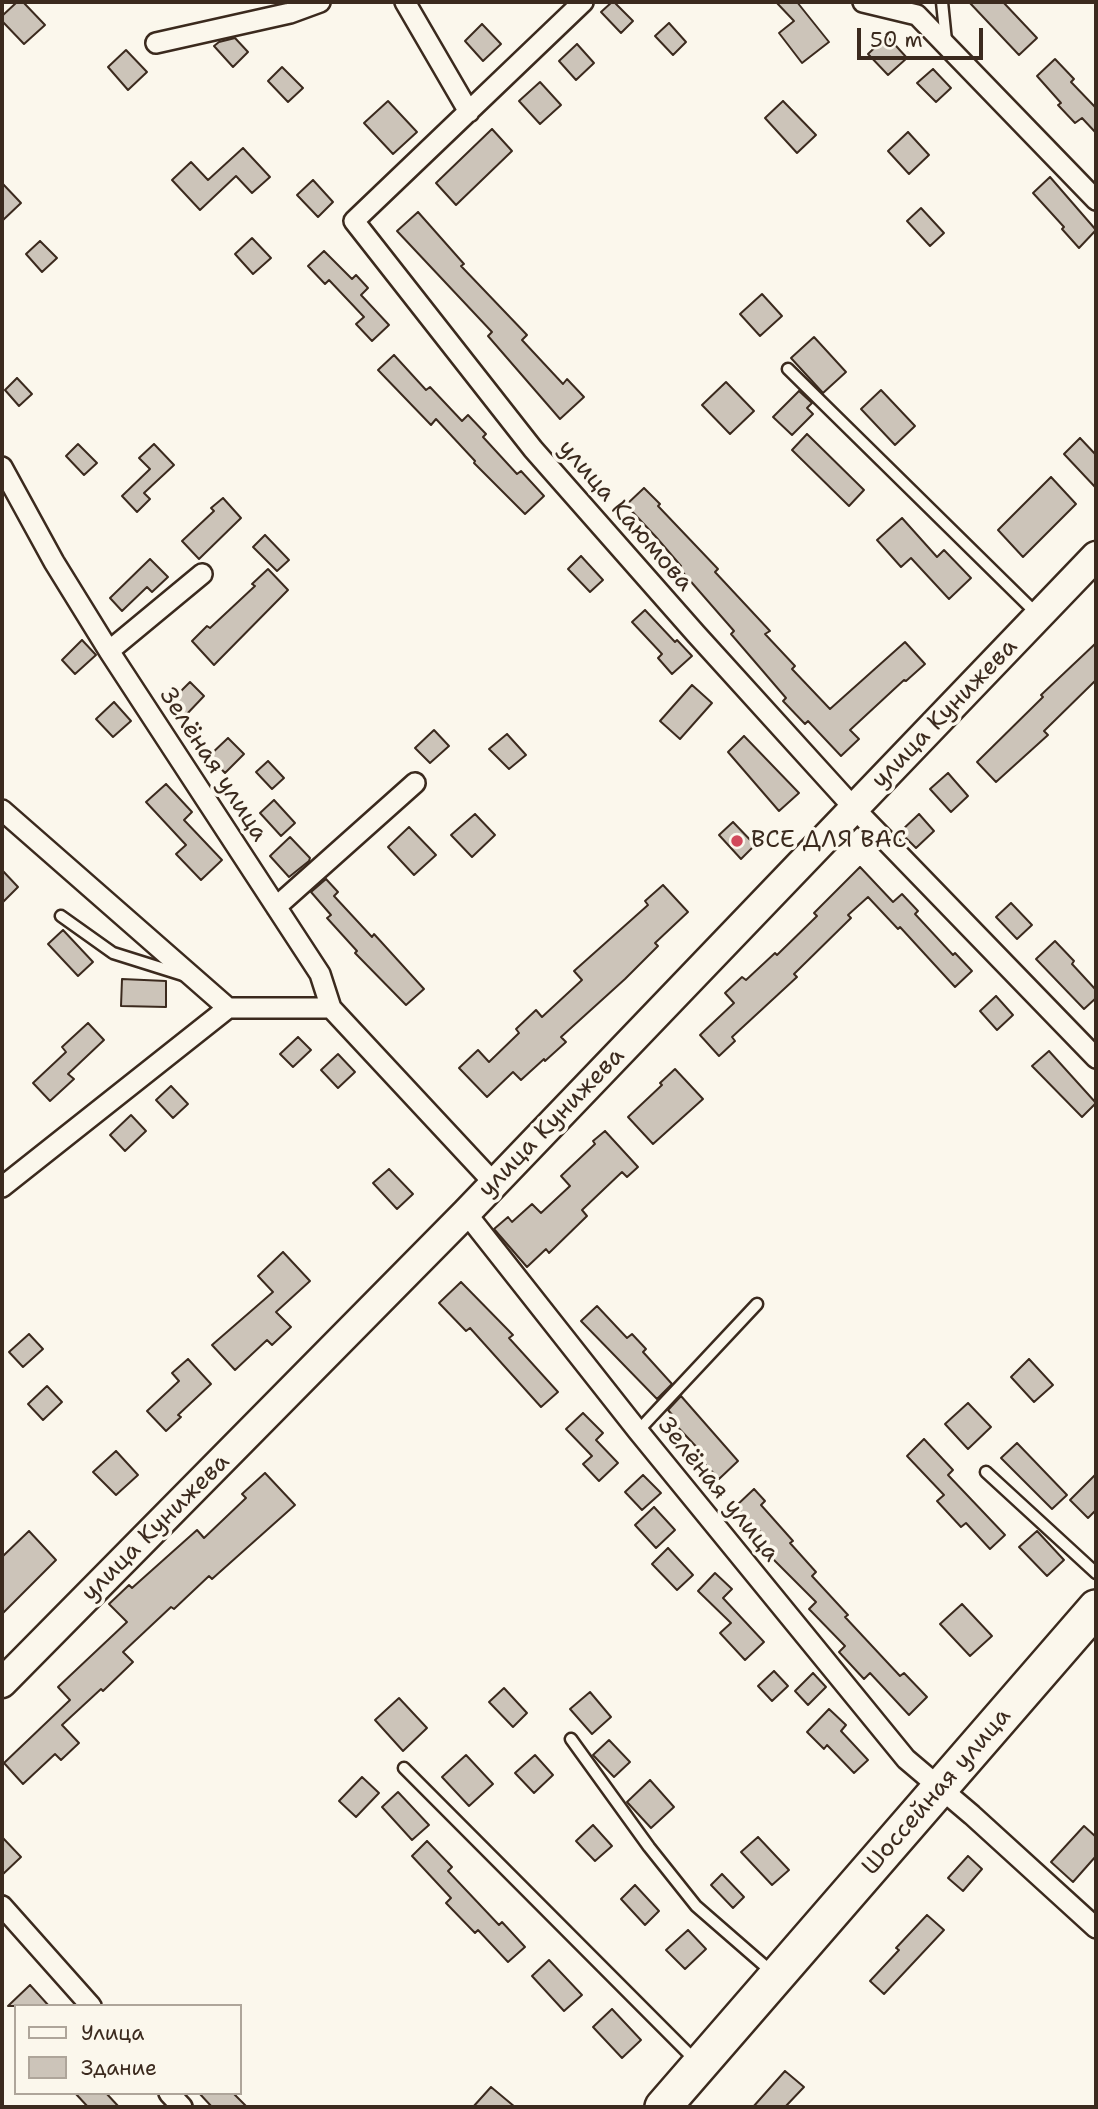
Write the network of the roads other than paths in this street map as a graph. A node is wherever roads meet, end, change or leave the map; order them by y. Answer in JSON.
{"nodes":[{"id":1,"x":320,"y":2,"type":"edge"},
{"id":2,"x":405,"y":2,"type":"edge"},
{"id":3,"x":583,"y":2,"type":"edge"},
{"id":4,"x":863,"y":2,"type":"edge"},
{"id":5,"x":943,"y":2,"type":"edge"},
{"id":6,"x":894,"y":5,"type":"edge"},
{"id":7,"x":156,"y":43,"type":"dead end"},
{"id":8,"x":946,"y":45,"type":"junction"},
{"id":9,"x":469,"y":112,"type":"junction"},
{"id":10,"x":1096,"y":200,"type":"edge"},
{"id":11,"x":788,"y":369,"type":"dead end"},
{"id":12,"x":2,"y":467,"type":"edge"},
{"id":13,"x":8,"y":488,"type":"edge"},
{"id":14,"x":1096,"y":556,"type":"edge"},
{"id":15,"x":202,"y":574,"type":"dead end"},
{"id":16,"x":1040,"y":617,"type":"junction"},
{"id":17,"x":109,"y":651,"type":"junction"},
{"id":18,"x":415,"y":783,"type":"dead end"},
{"id":19,"x":853,"y":807,"type":"junction"},
{"id":20,"x":2,"y":810,"type":"edge"},
{"id":21,"x":276,"y":906,"type":"junction"},
{"id":22,"x":61,"y":916,"type":"dead end"},
{"id":23,"x":194,"y":978,"type":"junction"},
{"id":24,"x":228,"y":1008,"type":"junction"},
{"id":25,"x":331,"y":1008,"type":"junction"},
{"id":26,"x":1096,"y":1058,"type":"edge"},
{"id":27,"x":494,"y":1183,"type":"junction"},
{"id":28,"x":2,"y":1187,"type":"edge"},
{"id":29,"x":466,"y":1213,"type":"junction"},
{"id":30,"x":757,"y":1304,"type":"dead end"},
{"id":31,"x":638,"y":1431,"type":"junction"},
{"id":32,"x":986,"y":1472,"type":"dead end"},
{"id":33,"x":1096,"y":1573,"type":"edge"},
{"id":34,"x":1096,"y":1608,"type":"edge"},
{"id":35,"x":2,"y":1683,"type":"edge"},
{"id":36,"x":571,"y":1740,"type":"dead end"},
{"id":37,"x":404,"y":1768,"type":"dead end"},
{"id":38,"x":941,"y":1788,"type":"junction"},
{"id":39,"x":2,"y":1906,"type":"edge"},
{"id":40,"x":1096,"y":1928,"type":"edge"},
{"id":41,"x":776,"y":1976,"type":"junction"},
{"id":42,"x":89,"y":2004,"type":"edge"},
{"id":43,"x":699,"y":2064,"type":"junction"},
{"id":44,"x":663,"y":2107,"type":"edge"}],
"edges":[{"from":1,"to":7,"type":"street"},
{"from":2,"to":9,"type":"street"},
{"from":3,"to":9,"type":"street","name":"улица Каюмова"},
{"from":4,"to":6,"type":"street"},
{"from":5,"to":8,"type":"lane"},
{"from":6,"to":8,"type":"street"},
{"from":8,"to":10,"type":"street"},
{"from":9,"to":19,"type":"street","name":"улица Каюмова"},
{"from":11,"to":16,"type":"lane"},
{"from":12,"to":13,"type":"street","name":"Зелёная улица"},
{"from":13,"to":17,"type":"street","name":"Зелёная улица"},
{"from":14,"to":16,"type":"street","name":"улица Кунижева"},
{"from":15,"to":17,"type":"street"},
{"from":16,"to":19,"type":"street","name":"улица Кунижева"},
{"from":17,"to":21,"type":"street","name":"Зелёная улица"},
{"from":18,"to":21,"type":"street"},
{"from":19,"to":26,"type":"street","name":"улица Каюмова"},
{"from":19,"to":27,"type":"street","name":"улица Кунижева"},
{"from":20,"to":23,"type":"street"},
{"from":21,"to":25,"type":"street","name":"Зелёная улица"},
{"from":22,"to":23,"type":"lane"},
{"from":23,"to":24,"type":"street"},
{"from":24,"to":25,"type":"street"},
{"from":24,"to":28,"type":"street"},
{"from":25,"to":27,"type":"street","name":"Зелёная улица"},
{"from":27,"to":29,"type":"street","name":"улица Кунижева"},
{"from":29,"to":31,"type":"street","name":"Зелёная улица"},
{"from":29,"to":35,"type":"street","name":"улица Кунижева"},
{"from":30,"to":31,"type":"lane"},
{"from":31,"to":38,"type":"street","name":"Зелёная улица"},
{"from":32,"to":33,"type":"lane"},
{"from":34,"to":38,"type":"highway","name":"Шоссейная улица"},
{"from":36,"to":41,"type":"lane"},
{"from":37,"to":43,"type":"lane"},
{"from":38,"to":40,"type":"street","name":"Зелёная улица"},
{"from":38,"to":41,"type":"highway","name":"Шоссейная улица"},
{"from":39,"to":42,"type":"street"},
{"from":41,"to":43,"type":"highway","name":"Шоссейная улица"},
{"from":43,"to":44,"type":"highway","name":"Шоссейная улица"}]}
